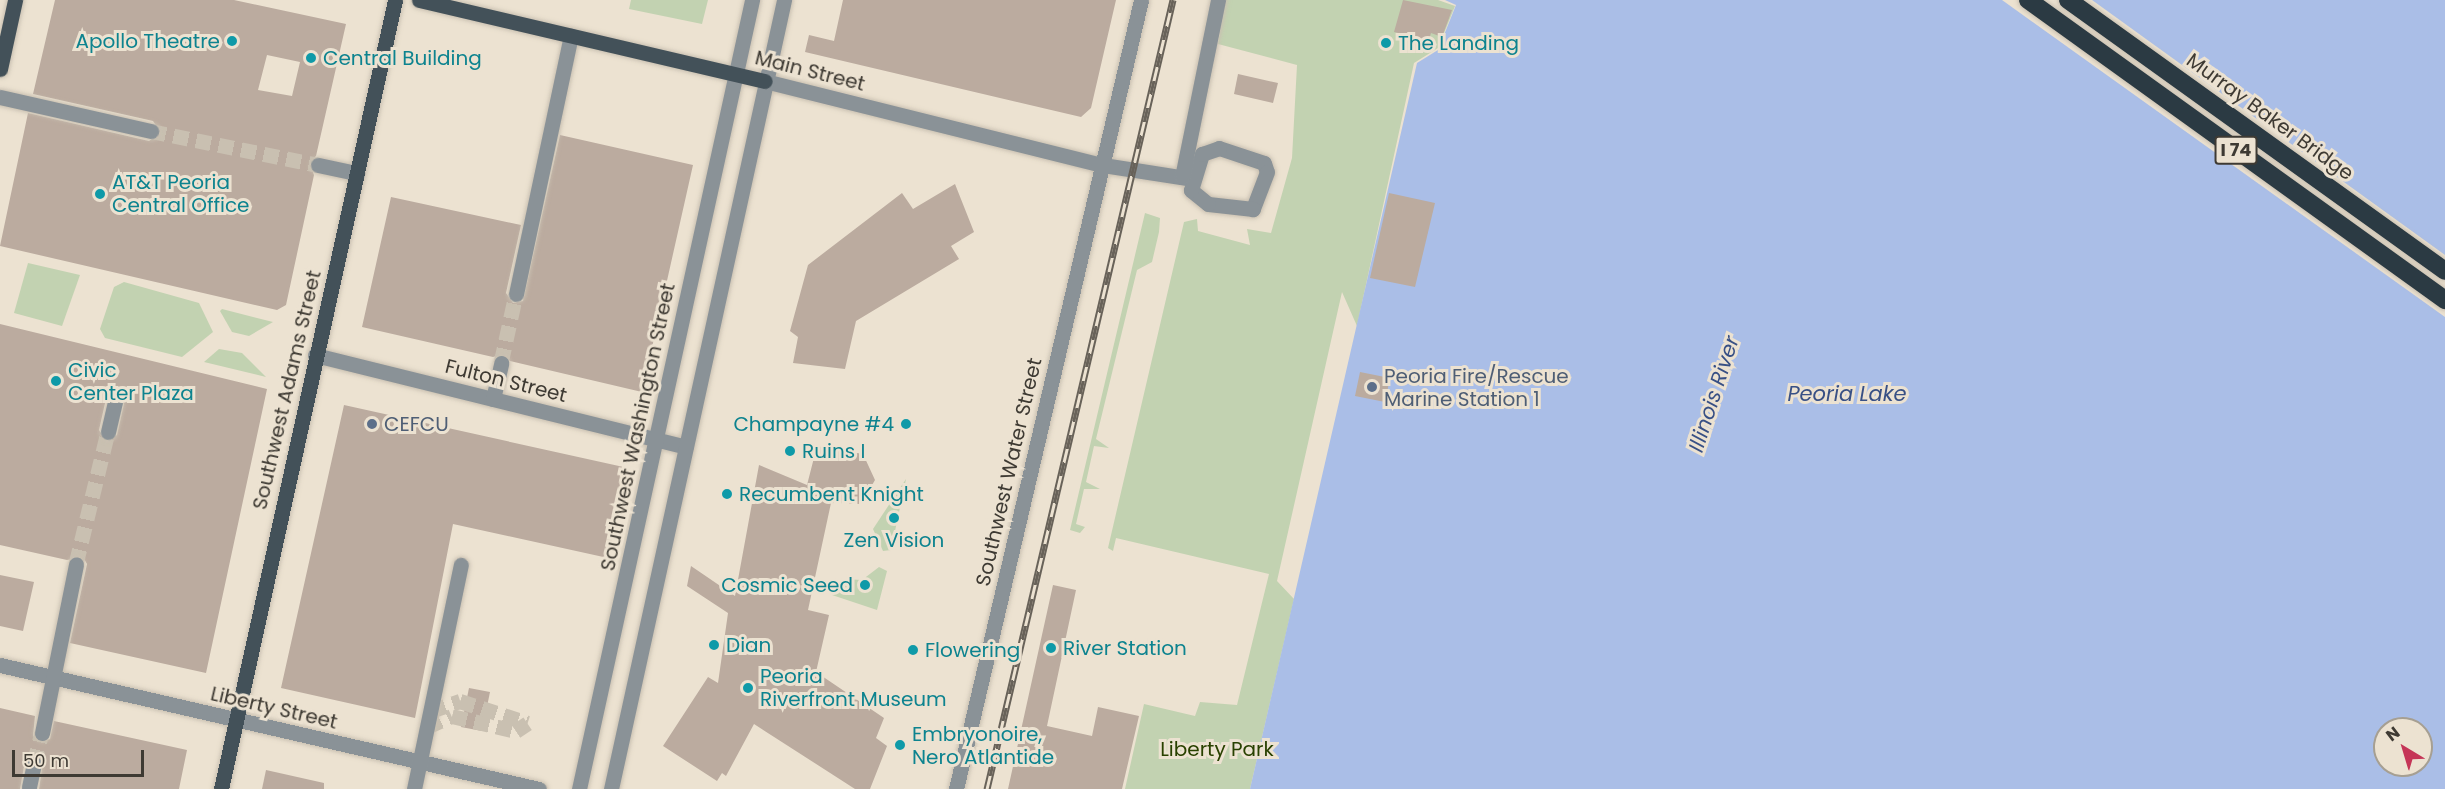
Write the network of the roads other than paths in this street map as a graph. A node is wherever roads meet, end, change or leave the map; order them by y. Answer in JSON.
{"nodes":[{"id":1,"x":15,"y":0,"type":"edge"},
{"id":2,"x":395,"y":0,"type":"edge"},
{"id":3,"x":419,"y":0,"type":"edge"},
{"id":4,"x":752,"y":0,"type":"edge"},
{"id":5,"x":784,"y":0,"type":"edge"},
{"id":6,"x":1141,"y":0,"type":"edge"},
{"id":7,"x":1218,"y":0,"type":"edge"},
{"id":8,"x":2028,"y":0,"type":"edge"},
{"id":9,"x":2068,"y":0,"type":"edge"},
{"id":10,"x":571,"y":36,"type":"junction"},
{"id":11,"x":0,"y":69,"type":"edge"},
{"id":12,"x":736,"y":74,"type":"junction"},
{"id":13,"x":765,"y":81,"type":"junction"},
{"id":14,"x":0,"y":97,"type":"edge"},
{"id":15,"x":151,"y":131,"type":"tunnel mouth"},
{"id":16,"x":318,"y":165,"type":"tunnel mouth"},
{"id":17,"x":1103,"y":165,"type":"junction"},
{"id":18,"x":357,"y":173,"type":"junction"},
{"id":19,"x":1187,"y":178,"type":"junction"},
{"id":20,"x":2445,"y":271,"type":"edge"},
{"id":21,"x":516,"y":294,"type":"tunnel mouth"},
{"id":22,"x":2445,"y":300,"type":"edge"},
{"id":23,"x":315,"y":355,"type":"junction"},
{"id":24,"x":501,"y":363,"type":"tunnel mouth"},
{"id":25,"x":493,"y":399,"type":"junction"},
{"id":26,"x":115,"y":402,"type":"dead end"},
{"id":27,"x":108,"y":432,"type":"tunnel mouth"},
{"id":28,"x":656,"y":440,"type":"junction"},
{"id":29,"x":686,"y":447,"type":"junction"},
{"id":30,"x":76,"y":564,"type":"tunnel mouth"},
{"id":31,"x":461,"y":565,"type":"dead end"},
{"id":32,"x":0,"y":664,"type":"edge"},
{"id":33,"x":53,"y":678,"type":"junction"},
{"id":34,"x":235,"y":722,"type":"junction"},
{"id":35,"x":42,"y":733,"type":"tunnel mouth"},
{"id":36,"x":420,"y":763,"type":"junction"},
{"id":37,"x":34,"y":764,"type":"tunnel mouth"},
{"id":38,"x":29,"y":787,"type":"dead end"},
{"id":39,"x":220,"y":789,"type":"edge"},
{"id":40,"x":414,"y":789,"type":"edge"},
{"id":41,"x":539,"y":789,"type":"edge"},
{"id":42,"x":579,"y":789,"type":"edge"},
{"id":43,"x":611,"y":789,"type":"edge"},
{"id":44,"x":956,"y":789,"type":"edge"}],
"edges":[{"from":1,"to":11,"type":"main road"},
{"from":2,"to":18,"type":"main road","name":"Southwest Adams Street"},
{"from":3,"to":10,"type":"main road","name":"Main Street"},
{"from":4,"to":12,"type":"street","name":"Southwest Washington Street"},
{"from":5,"to":13,"type":"street"},
{"from":6,"to":17,"type":"street","name":"Southwest Water Street"},
{"from":7,"to":19,"type":"street"},
{"from":8,"to":22,"type":"highway","number":"I 74"},
{"from":9,"to":20,"type":"highway","name":"Murray Baker Bridge","number":"I 74"},
{"from":10,"to":12,"type":"main road","name":"Main Street"},
{"from":10,"to":21,"type":"street"},
{"from":12,"to":13,"type":"main road","name":"Main Street"},
{"from":12,"to":28,"type":"street","name":"Southwest Washington Street"},
{"from":13,"to":17,"type":"street","name":"Main Street"},
{"from":13,"to":29,"type":"street"},
{"from":14,"to":15,"type":"street"},
{"from":16,"to":18,"type":"street"},
{"from":17,"to":19,"type":"street","name":"Main Street"},
{"from":17,"to":44,"type":"street","name":"Southwest Water Street"},
{"from":18,"to":23,"type":"main road","name":"Southwest Adams Street"},
{"from":19,"to":19,"type":"street"},
{"from":23,"to":25,"type":"street","name":"Fulton Street"},
{"from":23,"to":34,"type":"main road","name":"Southwest Adams Street"},
{"from":24,"to":25,"type":"street"},
{"from":25,"to":28,"type":"street","name":"Fulton Street"},
{"from":26,"to":27,"type":"street"},
{"from":28,"to":29,"type":"street","name":"Fulton Street"},
{"from":28,"to":42,"type":"street","name":"Southwest Washington Street"},
{"from":29,"to":43,"type":"street"},
{"from":30,"to":33,"type":"street"},
{"from":31,"to":36,"type":"street"},
{"from":32,"to":33,"type":"street","name":"Liberty Street"},
{"from":33,"to":34,"type":"street","name":"Liberty Street"},
{"from":33,"to":35,"type":"street"},
{"from":34,"to":36,"type":"street","name":"Liberty Street"},
{"from":34,"to":39,"type":"main road","name":"Southwest Adams Street"},
{"from":36,"to":40,"type":"street"},
{"from":36,"to":41,"type":"street","name":"Liberty Street"},
{"from":37,"to":38,"type":"street"}]}
